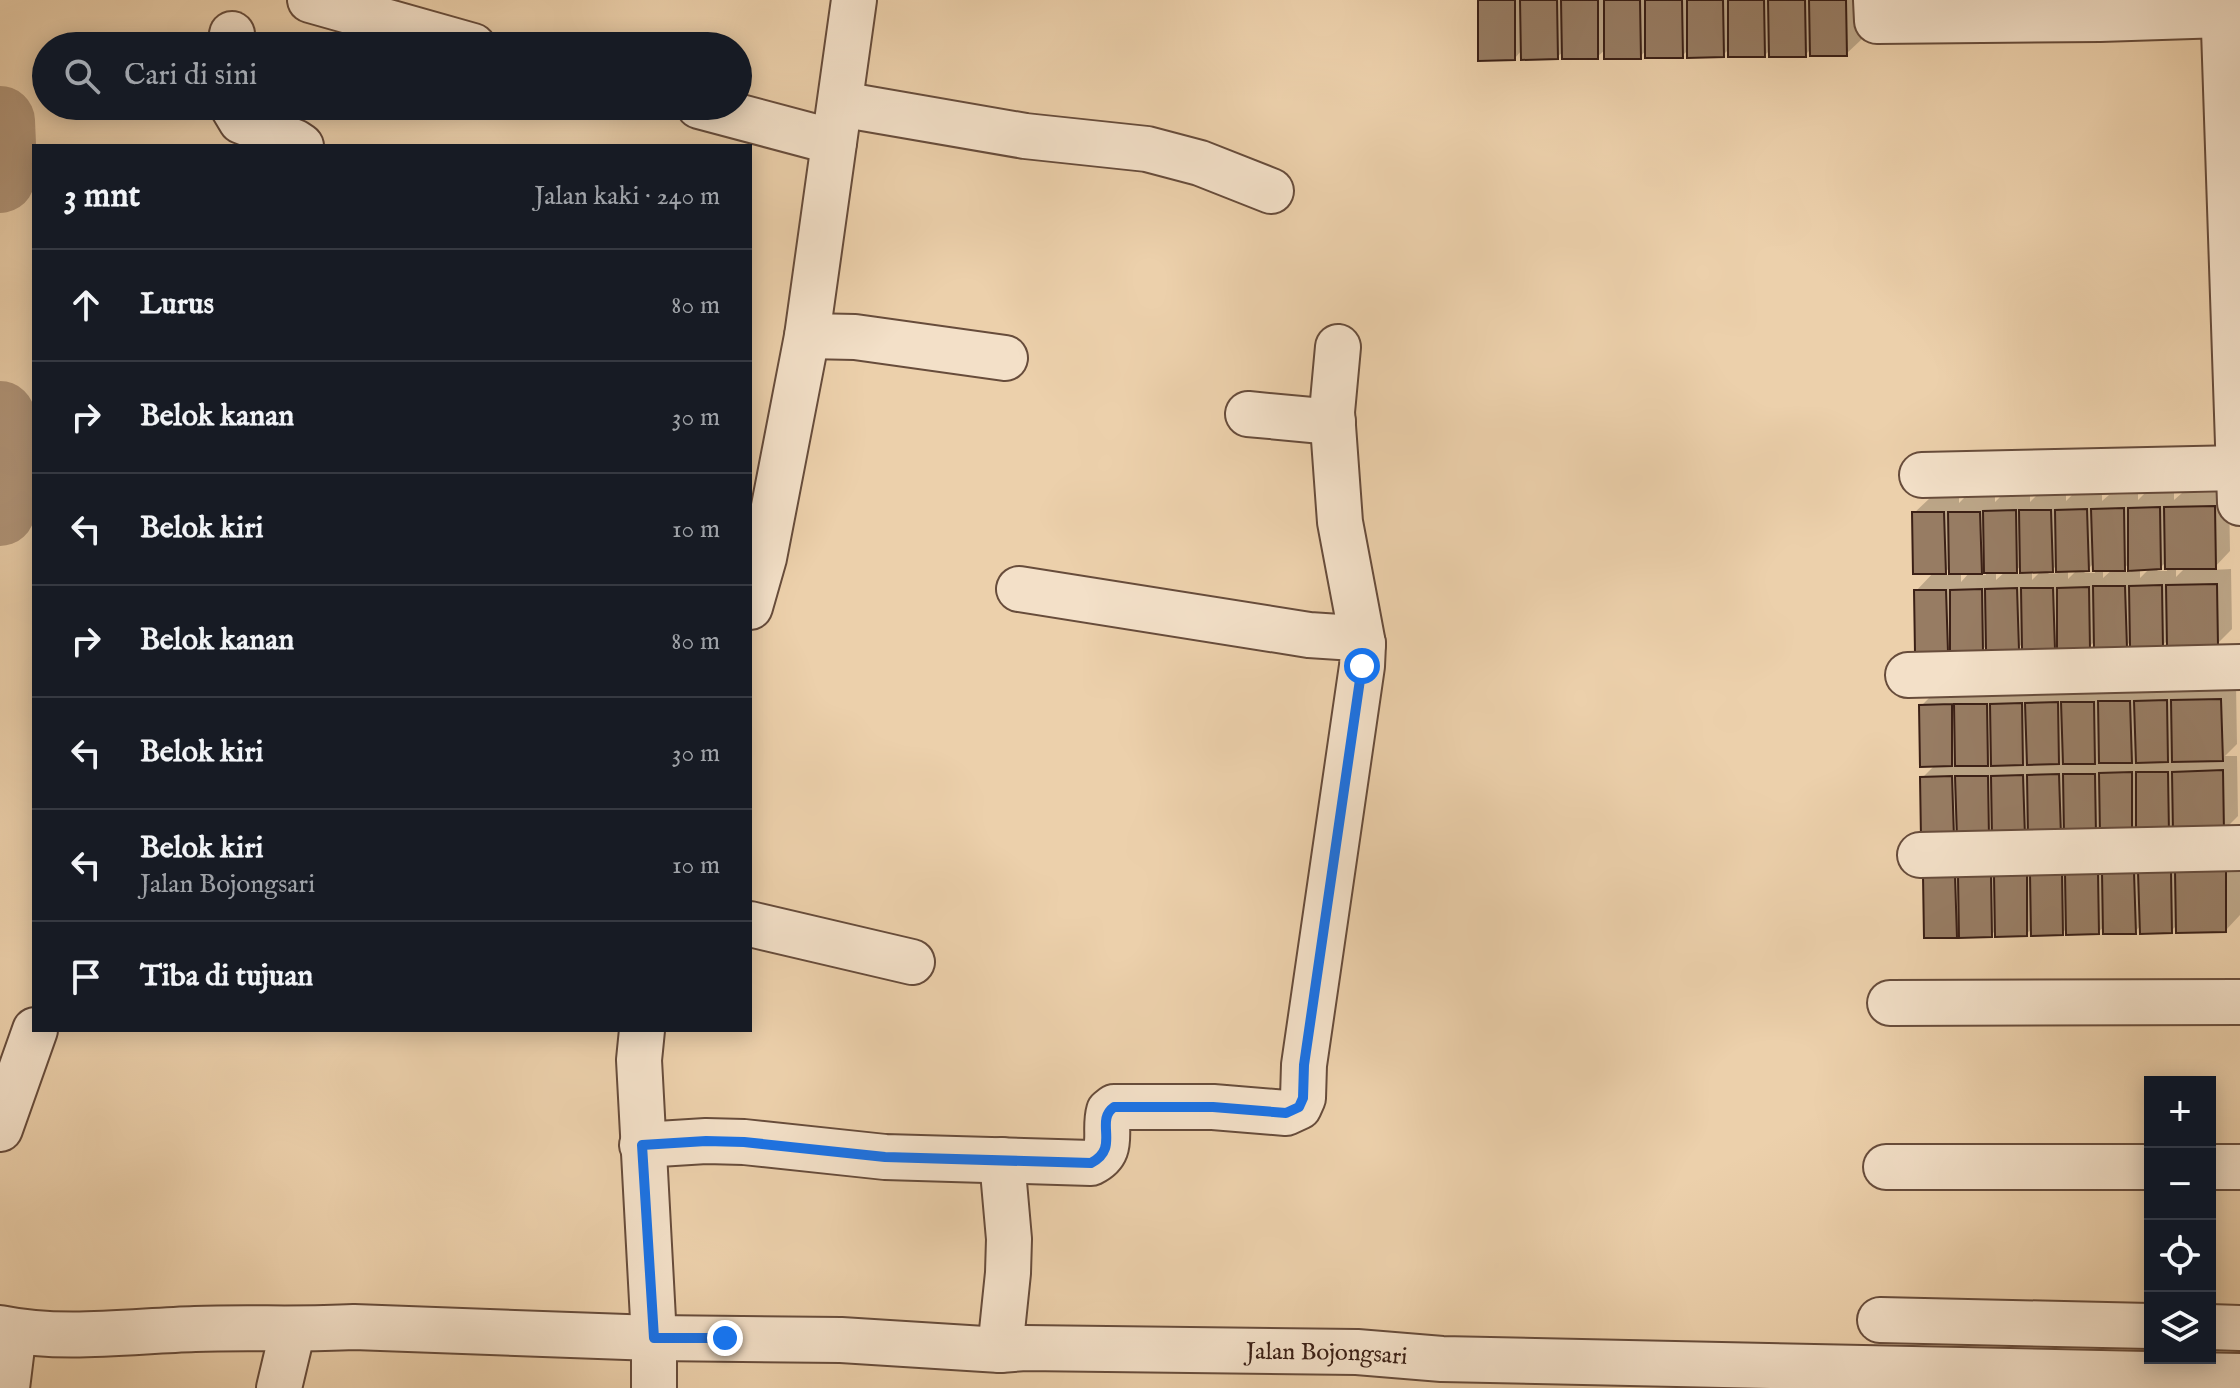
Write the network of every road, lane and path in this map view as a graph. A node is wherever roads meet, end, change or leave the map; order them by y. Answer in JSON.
{"nodes":[{"id":1,"x":310,"y":0,"type":"edge"},
{"id":2,"x":854,"y":0,"type":"edge"},
{"id":3,"x":1876,"y":0,"type":"edge"},
{"id":4,"x":2223,"y":8,"type":"edge"},
{"id":5,"x":2100,"y":10,"type":"edge"},
{"id":6,"x":423,"y":32,"type":"edge"},
{"id":7,"x":2232,"y":61,"type":"edge"},
{"id":8,"x":752,"y":113,"type":"edge"},
{"id":9,"x":240,"y":120,"type":"edge"},
{"id":10,"x":837,"y":123,"type":"junction"},
{"id":11,"x":298,"y":144,"type":"edge"},
{"id":12,"x":1271,"y":191,"type":"dead end"},
{"id":13,"x":2236,"y":274,"type":"edge"},
{"id":14,"x":807,"y":336,"type":"junction"},
{"id":15,"x":1338,"y":347,"type":"dead end"},
{"id":16,"x":1005,"y":358,"type":"dead end"},
{"id":17,"x":1248,"y":414,"type":"dead end"},
{"id":18,"x":1333,"y":422,"type":"junction"},
{"id":19,"x":1922,"y":475,"type":"dead end"},
{"id":20,"x":2240,"y":480,"type":"edge"},
{"id":21,"x":1019,"y":589,"type":"dead end"},
{"id":22,"x":752,"y":600,"type":"edge"},
{"id":23,"x":1363,"y":644,"type":"junction"},
{"id":24,"x":2240,"y":667,"type":"edge"},
{"id":25,"x":1908,"y":675,"type":"dead end"},
{"id":26,"x":2240,"y":848,"type":"edge"},
{"id":27,"x":1920,"y":855,"type":"dead end"},
{"id":28,"x":752,"y":924,"type":"edge"},
{"id":29,"x":912,"y":962,"type":"dead end"},
{"id":30,"x":2240,"y":1002,"type":"edge"},
{"id":31,"x":1890,"y":1003,"type":"dead end"},
{"id":32,"x":34,"y":1032,"type":"edge"},
{"id":33,"x":642,"y":1032,"type":"edge"},
{"id":34,"x":0,"y":1129,"type":"edge"},
{"id":35,"x":642,"y":1145,"type":"junction"},
{"id":36,"x":1002,"y":1160,"type":"junction"},
{"id":37,"x":1886,"y":1167,"type":"dead end"},
{"id":38,"x":2144,"y":1167,"type":"edge"},
{"id":39,"x":2216,"y":1167,"type":"edge"},
{"id":40,"x":2240,"y":1167,"type":"edge"},
{"id":41,"x":1880,"y":1320,"type":"dead end"},
{"id":42,"x":2144,"y":1326,"type":"edge"},
{"id":43,"x":2216,"y":1327,"type":"edge"},
{"id":44,"x":2240,"y":1328,"type":"edge"},
{"id":45,"x":7,"y":1329,"type":"edge"},
{"id":46,"x":293,"y":1329,"type":"junction"},
{"id":47,"x":654,"y":1338,"type":"junction"},
{"id":48,"x":1000,"y":1350,"type":"junction"},
{"id":49,"x":2240,"y":1376,"type":"edge"},
{"id":50,"x":7,"y":1388,"type":"edge"},
{"id":51,"x":279,"y":1388,"type":"edge"},
{"id":52,"x":654,"y":1388,"type":"edge"}],
"edges":[{"from":1,"to":6,"type":"street"},
{"from":2,"to":10,"type":"street"},
{"from":3,"to":5,"type":"street"},
{"from":4,"to":5,"type":"street"},
{"from":4,"to":7,"type":"street"},
{"from":7,"to":13,"type":"street"},
{"from":8,"to":10,"type":"street"},
{"from":9,"to":11,"type":"street"},
{"from":10,"to":12,"type":"street"},
{"from":10,"to":14,"type":"street"},
{"from":13,"to":20,"type":"street"},
{"from":14,"to":16,"type":"street"},
{"from":14,"to":22,"type":"street"},
{"from":15,"to":18,"type":"street"},
{"from":17,"to":18,"type":"street"},
{"from":18,"to":23,"type":"street"},
{"from":19,"to":20,"type":"street"},
{"from":21,"to":23,"type":"street"},
{"from":23,"to":36,"type":"street"},
{"from":24,"to":25,"type":"street"},
{"from":26,"to":27,"type":"street"},
{"from":28,"to":29,"type":"street"},
{"from":30,"to":31,"type":"street"},
{"from":32,"to":34,"type":"street"},
{"from":33,"to":35,"type":"street"},
{"from":35,"to":36,"type":"street"},
{"from":35,"to":47,"type":"street"},
{"from":36,"to":48,"type":"street"},
{"from":37,"to":38,"type":"street"},
{"from":39,"to":40,"type":"street"},
{"from":41,"to":42,"type":"street"},
{"from":43,"to":44,"type":"street"},
{"from":45,"to":46,"type":"street","name":"Jalan Bojongsari"},
{"from":45,"to":50,"type":"street"},
{"from":46,"to":47,"type":"street","name":"Jalan Bojongsari"},
{"from":46,"to":51,"type":"street"},
{"from":47,"to":48,"type":"street","name":"Jalan Bojongsari"},
{"from":47,"to":52,"type":"street"},
{"from":48,"to":49,"type":"street","name":"Jalan Bojongsari"}]}
